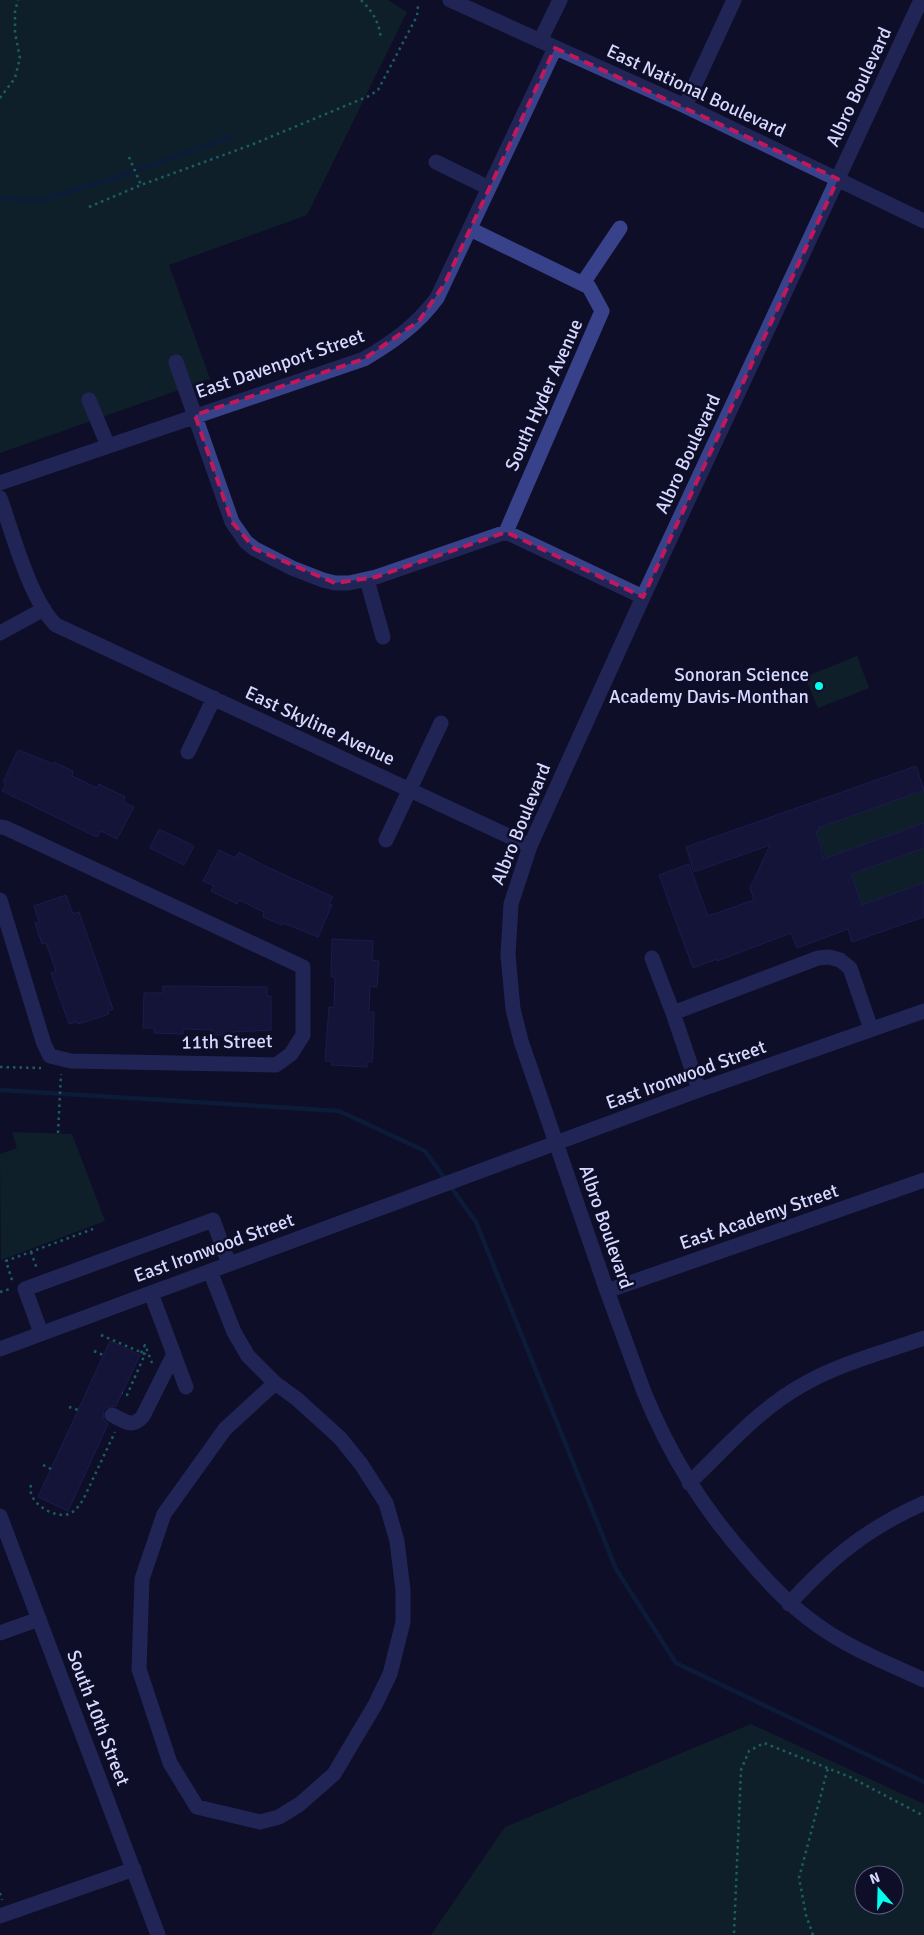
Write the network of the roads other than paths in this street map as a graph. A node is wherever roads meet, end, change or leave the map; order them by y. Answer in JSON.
{"nodes":[{"id":1,"x":450,"y":0,"type":"edge"},
{"id":2,"x":560,"y":0,"type":"edge"},
{"id":3,"x":734,"y":0,"type":"edge"},
{"id":4,"x":921,"y":0,"type":"edge"},
{"id":5,"x":540,"y":41,"type":"junction"},
{"id":6,"x":555,"y":48,"type":"junction"},
{"id":7,"x":685,"y":106,"type":"junction"},
{"id":8,"x":436,"y":162,"type":"dead end"},
{"id":9,"x":838,"y":179,"type":"junction"},
{"id":10,"x":489,"y":188,"type":"junction"},
{"id":11,"x":924,"y":220,"type":"edge"},
{"id":12,"x":620,"y":228,"type":"dead end"},
{"id":13,"x":470,"y":229,"type":"junction"},
{"id":14,"x":583,"y":283,"type":"junction"},
{"id":15,"x":176,"y":362,"type":"dead end"},
{"id":16,"x":89,"y":400,"type":"dead end"},
{"id":17,"x":195,"y":416,"type":"junction"},
{"id":18,"x":108,"y":446,"type":"junction"},
{"id":19,"x":0,"y":483,"type":"edge"},
{"id":20,"x":0,"y":498,"type":"edge"},
{"id":21,"x":506,"y":532,"type":"junction"},
{"id":22,"x":367,"y":580,"type":"junction"},
{"id":23,"x":643,"y":597,"type":"junction"},
{"id":24,"x":44,"y":609,"type":"junction"},
{"id":25,"x":0,"y":633,"type":"edge"},
{"id":26,"x":383,"y":637,"type":"dead end"},
{"id":27,"x":214,"y":698,"type":"junction"},
{"id":28,"x":441,"y":724,"type":"dead end"},
{"id":29,"x":188,"y":752,"type":"dead end"},
{"id":30,"x":409,"y":789,"type":"junction"},
{"id":31,"x":0,"y":828,"type":"edge"},
{"id":32,"x":386,"y":840,"type":"dead end"},
{"id":33,"x":530,"y":846,"type":"junction"},
{"id":34,"x":0,"y":900,"type":"edge"},
{"id":35,"x":652,"y":958,"type":"dead end"},
{"id":36,"x":924,"y":1011,"type":"edge"},
{"id":37,"x":673,"y":1013,"type":"junction"},
{"id":38,"x":871,"y":1029,"type":"junction"},
{"id":39,"x":699,"y":1090,"type":"junction"},
{"id":40,"x":556,"y":1144,"type":"junction"},
{"id":41,"x":924,"y":1180,"type":"edge"},
{"id":42,"x":229,"y":1264,"type":"junction"},
{"id":43,"x":210,"y":1271,"type":"junction"},
{"id":44,"x":607,"y":1291,"type":"junction"},
{"id":45,"x":151,"y":1293,"type":"junction"},
{"id":46,"x":41,"y":1333,"type":"junction"},
{"id":47,"x":924,"y":1338,"type":"edge"},
{"id":48,"x":0,"y":1349,"type":"edge"},
{"id":49,"x":174,"y":1354,"type":"junction"},
{"id":50,"x":275,"y":1383,"type":"junction"},
{"id":51,"x":186,"y":1388,"type":"dead end"},
{"id":52,"x":116,"y":1417,"type":"road end"},
{"id":53,"x":689,"y":1483,"type":"junction"},
{"id":54,"x":924,"y":1503,"type":"edge"},
{"id":55,"x":0,"y":1516,"type":"edge"},
{"id":56,"x":789,"y":1604,"type":"junction"},
{"id":57,"x":39,"y":1619,"type":"junction"},
{"id":58,"x":0,"y":1633,"type":"edge"},
{"id":59,"x":924,"y":1680,"type":"edge"},
{"id":60,"x":134,"y":1869,"type":"junction"},
{"id":61,"x":1,"y":1909,"type":"edge"},
{"id":62,"x":158,"y":1935,"type":"edge"}],
"edges":[{"from":1,"to":5,"type":"street","name":"East National Boulevard"},
{"from":2,"to":5,"type":"street"},
{"from":3,"to":7,"type":"street"},
{"from":4,"to":9,"type":"street","name":"Albro Boulevard"},
{"from":5,"to":6,"type":"street","name":"East National Boulevard"},
{"from":6,"to":7,"type":"street","name":"East National Boulevard"},
{"from":6,"to":10,"type":"street","name":"East Davenport Street"},
{"from":7,"to":9,"type":"street","name":"East National Boulevard"},
{"from":8,"to":10,"type":"street"},
{"from":9,"to":11,"type":"street","name":"East National Boulevard"},
{"from":9,"to":23,"type":"street","name":"Albro Boulevard"},
{"from":10,"to":13,"type":"street","name":"East Davenport Street"},
{"from":12,"to":14,"type":"street"},
{"from":13,"to":14,"type":"street","name":"South Hyder Avenue"},
{"from":13,"to":17,"type":"street","name":"East Davenport Street"},
{"from":14,"to":21,"type":"street","name":"South Hyder Avenue"},
{"from":15,"to":17,"type":"street"},
{"from":16,"to":18,"type":"street"},
{"from":17,"to":18,"type":"street","name":"East Davenport Street"},
{"from":17,"to":22,"type":"street"},
{"from":18,"to":19,"type":"street","name":"East Davenport Street"},
{"from":20,"to":24,"type":"street","name":"East Skyline Avenue"},
{"from":21,"to":22,"type":"street"},
{"from":21,"to":23,"type":"street"},
{"from":22,"to":26,"type":"street"},
{"from":23,"to":33,"type":"street","name":"Albro Boulevard"},
{"from":24,"to":25,"type":"street"},
{"from":24,"to":27,"type":"street","name":"East Skyline Avenue"},
{"from":27,"to":29,"type":"street","name":"East Skyline Avenue"},
{"from":27,"to":30,"type":"street","name":"East Skyline Avenue"},
{"from":28,"to":30,"type":"street"},
{"from":30,"to":32,"type":"street","name":"East Skyline Avenue"},
{"from":30,"to":33,"type":"street","name":"East Skyline Avenue"},
{"from":31,"to":34,"type":"street","name":"11th Street"},
{"from":33,"to":40,"type":"street","name":"Albro Boulevard"},
{"from":35,"to":37,"type":"street"},
{"from":36,"to":38,"type":"street","name":"East Ironwood Street"},
{"from":37,"to":38,"type":"street"},
{"from":37,"to":39,"type":"street"},
{"from":38,"to":39,"type":"street","name":"East Ironwood Street"},
{"from":39,"to":40,"type":"street","name":"East Ironwood Street"},
{"from":40,"to":42,"type":"street","name":"East Ironwood Street"},
{"from":40,"to":44,"type":"street","name":"Albro Boulevard"},
{"from":41,"to":44,"type":"street","name":"East Academy Street"},
{"from":42,"to":43,"type":"street","name":"East Ironwood Street"},
{"from":42,"to":46,"type":"street"},
{"from":43,"to":45,"type":"street","name":"East Ironwood Street"},
{"from":43,"to":50,"type":"street"},
{"from":44,"to":53,"type":"street","name":"Albro Boulevard"},
{"from":45,"to":46,"type":"street","name":"East Ironwood Street"},
{"from":45,"to":49,"type":"street"},
{"from":46,"to":48,"type":"street","name":"East Ironwood Street"},
{"from":47,"to":53,"type":"street"},
{"from":49,"to":51,"type":"street"},
{"from":49,"to":52,"type":"street"},
{"from":50,"to":50,"type":"street"},
{"from":53,"to":56,"type":"street","name":"Albro Boulevard"},
{"from":54,"to":56,"type":"street"},
{"from":55,"to":57,"type":"street","name":"South 10th Street"},
{"from":56,"to":59,"type":"street","name":"Albro Boulevard"},
{"from":57,"to":58,"type":"street"},
{"from":57,"to":60,"type":"street","name":"South 10th Street"},
{"from":60,"to":61,"type":"street"},
{"from":60,"to":62,"type":"street","name":"South 10th Street"}]}
